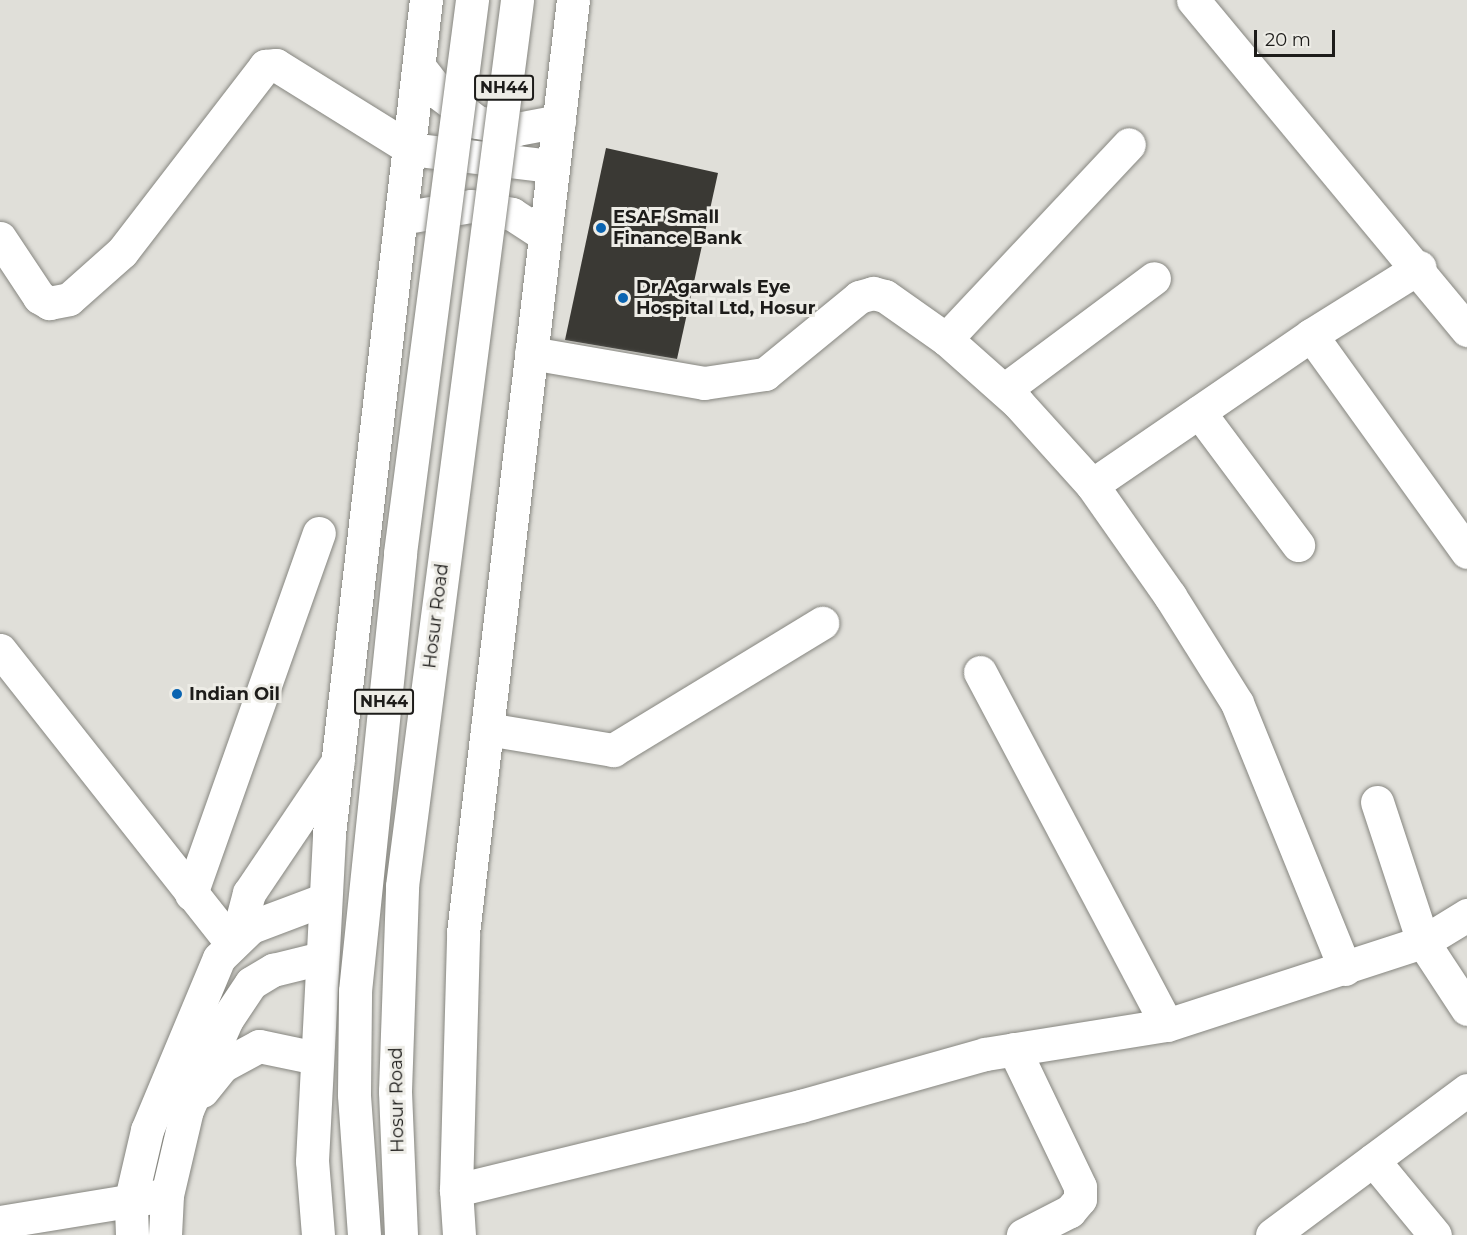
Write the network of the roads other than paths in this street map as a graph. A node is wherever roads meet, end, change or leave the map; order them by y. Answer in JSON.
{"nodes":[{"id":1,"x":426,"y":0,"type":"edge"},
{"id":2,"x":472,"y":0,"type":"edge"},
{"id":3,"x":517,"y":0,"type":"edge"},
{"id":4,"x":573,"y":0,"type":"edge"},
{"id":5,"x":1193,"y":0,"type":"edge"},
{"id":6,"x":420,"y":68,"type":"junction"},
{"id":7,"x":559,"y":121,"type":"junction"},
{"id":8,"x":1129,"y":144,"type":"dead end"},
{"id":9,"x":411,"y":149,"type":"junction"},
{"id":10,"x":552,"y":165,"type":"junction"},
{"id":11,"x":402,"y":218,"type":"junction"},
{"id":12,"x":544,"y":235,"type":"junction"},
{"id":13,"x":0,"y":238,"type":"edge"},
{"id":14,"x":1420,"y":267,"type":"junction"},
{"id":15,"x":1154,"y":278,"type":"dead end"},
{"id":16,"x":1467,"y":330,"type":"edge"},
{"id":17,"x":1311,"y":335,"type":"junction"},
{"id":18,"x":946,"y":339,"type":"junction"},
{"id":19,"x":531,"y":354,"type":"junction"},
{"id":20,"x":1004,"y":390,"type":"junction"},
{"id":21,"x":1199,"y":412,"type":"junction"},
{"id":22,"x":1092,"y":485,"type":"junction"},
{"id":23,"x":319,"y":533,"type":"dead end"},
{"id":24,"x":1298,"y":545,"type":"dead end"},
{"id":25,"x":1467,"y":552,"type":"edge"},
{"id":26,"x":822,"y":623,"type":"dead end"},
{"id":27,"x":0,"y":650,"type":"edge"},
{"id":28,"x":980,"y":672,"type":"dead end"},
{"id":29,"x":487,"y":729,"type":"junction"},
{"id":30,"x":338,"y":761,"type":"junction"},
{"id":31,"x":1377,"y":802,"type":"dead end"},
{"id":32,"x":191,"y":894,"type":"junction"},
{"id":33,"x":325,"y":899,"type":"junction"},
{"id":34,"x":1467,"y":915,"type":"edge"},
{"id":35,"x":234,"y":940,"type":"junction"},
{"id":36,"x":1423,"y":942,"type":"junction"},
{"id":37,"x":321,"y":958,"type":"junction"},
{"id":38,"x":1345,"y":969,"type":"junction"},
{"id":39,"x":1467,"y":1009,"type":"edge"},
{"id":40,"x":1167,"y":1025,"type":"junction"},
{"id":41,"x":1014,"y":1049,"type":"junction"},
{"id":42,"x":316,"y":1058,"type":"junction"},
{"id":43,"x":1467,"y":1090,"type":"edge"},
{"id":44,"x":187,"y":1110,"type":"junction"},
{"id":45,"x":1373,"y":1160,"type":"junction"},
{"id":46,"x":456,"y":1190,"type":"junction"},
{"id":47,"x":167,"y":1196,"type":"junction"},
{"id":48,"x":131,"y":1199,"type":"junction"},
{"id":49,"x":0,"y":1222,"type":"edge"},
{"id":50,"x":132,"y":1235,"type":"edge"},
{"id":51,"x":165,"y":1235,"type":"edge"},
{"id":52,"x":318,"y":1235,"type":"edge"},
{"id":53,"x":364,"y":1235,"type":"edge"},
{"id":54,"x":402,"y":1235,"type":"edge"},
{"id":55,"x":459,"y":1235,"type":"edge"},
{"id":56,"x":1023,"y":1235,"type":"edge"},
{"id":57,"x":1272,"y":1235,"type":"edge"},
{"id":58,"x":1435,"y":1235,"type":"edge"}],
"edges":[{"from":1,"to":6,"type":"main road"},
{"from":2,"to":53,"type":"main road","number":"NH44","bridge":true},
{"from":3,"to":54,"type":"main road","name":"Hosur Road","number":"NH44","bridge":true},
{"from":4,"to":7,"type":"main road"},
{"from":5,"to":14,"type":"main road"},
{"from":6,"to":7,"type":"main road"},
{"from":6,"to":9,"type":"main road"},
{"from":7,"to":10,"type":"main road"},
{"from":8,"to":18,"type":"main road"},
{"from":9,"to":10,"type":"main road"},
{"from":9,"to":11,"type":"main road"},
{"from":9,"to":13,"type":"main road"},
{"from":10,"to":12,"type":"main road"},
{"from":11,"to":12,"type":"main road"},
{"from":11,"to":30,"type":"main road"},
{"from":12,"to":19,"type":"main road"},
{"from":14,"to":16,"type":"main road"},
{"from":14,"to":17,"type":"main road"},
{"from":15,"to":20,"type":"main road"},
{"from":17,"to":21,"type":"main road"},
{"from":17,"to":25,"type":"main road"},
{"from":18,"to":19,"type":"main road"},
{"from":18,"to":20,"type":"main road"},
{"from":19,"to":29,"type":"main road"},
{"from":20,"to":22,"type":"main road"},
{"from":21,"to":22,"type":"main road"},
{"from":21,"to":24,"type":"main road"},
{"from":22,"to":38,"type":"main road"},
{"from":23,"to":32,"type":"main road"},
{"from":26,"to":29,"type":"main road"},
{"from":27,"to":32,"type":"main road"},
{"from":28,"to":40,"type":"main road"},
{"from":29,"to":46,"type":"main road"},
{"from":30,"to":33,"type":"main road"},
{"from":30,"to":35,"type":"main road"},
{"from":31,"to":36,"type":"main road"},
{"from":32,"to":35,"type":"main road"},
{"from":33,"to":35,"type":"main road"},
{"from":33,"to":37,"type":"main road"},
{"from":34,"to":36,"type":"main road"},
{"from":35,"to":48,"type":"main road"},
{"from":36,"to":38,"type":"main road"},
{"from":36,"to":39,"type":"main road"},
{"from":37,"to":42,"type":"main road"},
{"from":37,"to":44,"type":"main road"},
{"from":38,"to":40,"type":"main road"},
{"from":40,"to":41,"type":"main road"},
{"from":41,"to":46,"type":"main road"},
{"from":41,"to":56,"type":"main road"},
{"from":42,"to":44,"type":"main road"},
{"from":42,"to":52,"type":"main road"},
{"from":43,"to":45,"type":"main road"},
{"from":44,"to":47,"type":"main road"},
{"from":45,"to":57,"type":"main road"},
{"from":45,"to":58,"type":"main road"},
{"from":46,"to":55,"type":"main road"},
{"from":47,"to":48,"type":"main road"},
{"from":47,"to":51,"type":"main road"},
{"from":48,"to":49,"type":"main road"},
{"from":48,"to":50,"type":"main road"}]}
